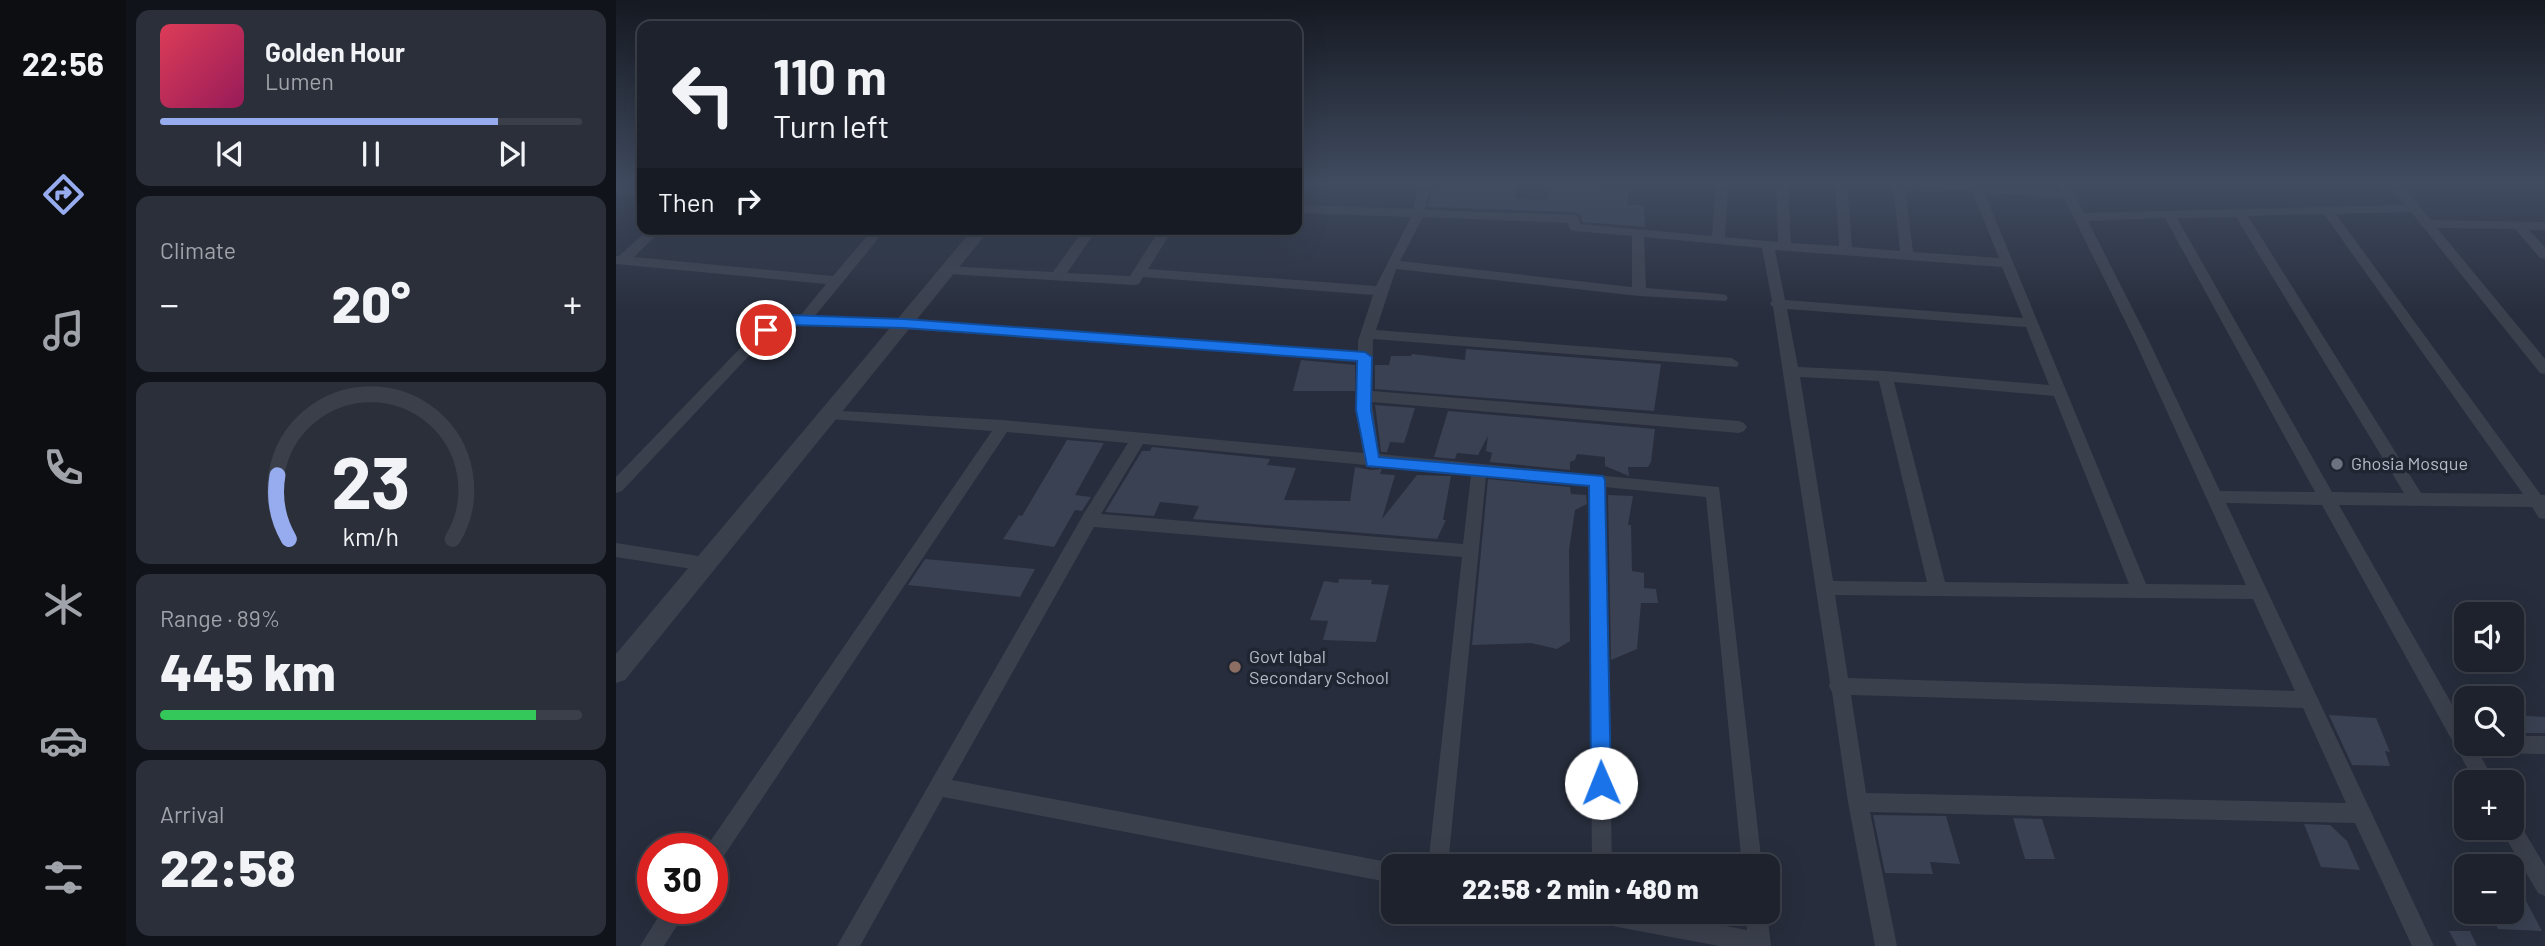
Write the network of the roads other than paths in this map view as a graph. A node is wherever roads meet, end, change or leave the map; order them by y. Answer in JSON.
{"nodes":[{"id":1,"x":1411,"y":228,"type":"edge"},
{"id":2,"x":1586,"y":228,"type":"edge"},
{"id":3,"x":1719,"y":228,"type":"edge"},
{"id":4,"x":1778,"y":228,"type":"edge"},
{"id":5,"x":1844,"y":228,"type":"edge"},
{"id":6,"x":1904,"y":228,"type":"edge"},
{"id":7,"x":1992,"y":228,"type":"edge"},
{"id":8,"x":2084,"y":228,"type":"edge"},
{"id":9,"x":2176,"y":228,"type":"edge"},
{"id":10,"x":2249,"y":228,"type":"edge"},
{"id":11,"x":2340,"y":228,"type":"edge"},
{"id":12,"x":2431,"y":228,"type":"edge"},
{"id":13,"x":2521,"y":228,"type":"edge"},
{"id":14,"x":1638,"y":233,"type":"junction"},
{"id":15,"x":650,"y":235,"type":"edge"},
{"id":16,"x":875,"y":235,"type":"edge"},
{"id":17,"x":977,"y":235,"type":"edge"},
{"id":18,"x":1087,"y":235,"type":"edge"},
{"id":19,"x":1163,"y":235,"type":"edge"},
{"id":20,"x":1718,"y":240,"type":"junction"},
{"id":21,"x":1776,"y":246,"type":"junction"},
{"id":22,"x":1846,"y":251,"type":"junction"},
{"id":23,"x":1907,"y":255,"type":"junction"},
{"id":24,"x":2545,"y":256,"type":"edge"},
{"id":25,"x":619,"y":260,"type":"edge"},
{"id":26,"x":2005,"y":263,"type":"junction"},
{"id":27,"x":1392,"y":264,"type":"junction"},
{"id":28,"x":948,"y":270,"type":"junction"},
{"id":29,"x":1140,"y":272,"type":"junction"},
{"id":30,"x":1056,"y":278,"type":"junction"},
{"id":31,"x":837,"y":281,"type":"junction"},
{"id":32,"x":1382,"y":291,"type":"junction"},
{"id":33,"x":1639,"y":292,"type":"junction"},
{"id":34,"x":1721,"y":298,"type":"dead end"},
{"id":35,"x":1777,"y":304,"type":"junction"},
{"id":36,"x":804,"y":320,"type":"junction"},
{"id":37,"x":2030,"y":323,"type":"junction"},
{"id":38,"x":904,"y":324,"type":"junction"},
{"id":39,"x":1368,"y":334,"type":"junction"},
{"id":40,"x":1365,"y":357,"type":"junction"},
{"id":41,"x":1732,"y":363,"type":"dead end"},
{"id":42,"x":2545,"y":369,"type":"edge"},
{"id":43,"x":1792,"y":372,"type":"junction"},
{"id":44,"x":1885,"y":376,"type":"junction"},
{"id":45,"x":2058,"y":391,"type":"junction"},
{"id":46,"x":1364,"y":396,"type":"junction"},
{"id":47,"x":830,"y":414,"type":"junction"},
{"id":48,"x":1003,"y":426,"type":"junction"},
{"id":49,"x":1739,"y":428,"type":"dead end"},
{"id":50,"x":1138,"y":439,"type":"junction"},
{"id":51,"x":1372,"y":462,"type":"junction"},
{"id":52,"x":1479,"y":470,"type":"junction"},
{"id":53,"x":1597,"y":480,"type":"junction"},
{"id":54,"x":616,"y":487,"type":"edge"},
{"id":55,"x":2214,"y":497,"type":"junction"},
{"id":56,"x":2327,"y":499,"type":"junction"},
{"id":57,"x":2417,"y":500,"type":"junction"},
{"id":58,"x":2542,"y":505,"type":"edge"},
{"id":59,"x":1089,"y":520,"type":"junction"},
{"id":60,"x":616,"y":550,"type":"edge"},
{"id":61,"x":1471,"y":551,"type":"junction"},
{"id":62,"x":705,"y":564,"type":"junction"},
{"id":63,"x":1824,"y":588,"type":"junction"},
{"id":64,"x":1938,"y":590,"type":"junction"},
{"id":65,"x":2141,"y":592,"type":"junction"},
{"id":66,"x":2258,"y":593,"type":"junction"},
{"id":67,"x":616,"y":672,"type":"edge"},
{"id":68,"x":1838,"y":686,"type":"junction"},
{"id":69,"x":2308,"y":700,"type":"junction"},
{"id":70,"x":2454,"y":728,"type":"edge"},
{"id":71,"x":2524,"y":745,"type":"edge"},
{"id":72,"x":2545,"y":745,"type":"edge"},
{"id":73,"x":938,"y":787,"type":"junction"},
{"id":74,"x":1857,"y":802,"type":"junction"},
{"id":75,"x":2361,"y":813,"type":"junction"},
{"id":76,"x":728,"y":833,"type":"edge"},
{"id":77,"x":2518,"y":840,"type":"edge"},
{"id":78,"x":1439,"y":854,"type":"edge"},
{"id":79,"x":1602,"y":854,"type":"edge"},
{"id":80,"x":1751,"y":854,"type":"edge"},
{"id":81,"x":1381,"y":871,"type":"edge"},
{"id":82,"x":2545,"y":886,"type":"edge"},
{"id":83,"x":666,"y":924,"type":"edge"},
{"id":84,"x":1661,"y":924,"type":"edge"},
{"id":85,"x":1758,"y":924,"type":"edge"},
{"id":86,"x":1760,"y":944,"type":"edge"},
{"id":87,"x":651,"y":946,"type":"edge"},
{"id":88,"x":848,"y":946,"type":"edge"},
{"id":89,"x":1886,"y":946,"type":"edge"},
{"id":90,"x":2423,"y":946,"type":"edge"}],
"edges":[{"from":1,"to":27,"type":"street"},
{"from":2,"to":14,"type":"street"},
{"from":3,"to":20,"type":"street"},
{"from":4,"to":21,"type":"street"},
{"from":5,"to":22,"type":"street"},
{"from":6,"to":23,"type":"street"},
{"from":7,"to":26,"type":"street"},
{"from":8,"to":55,"type":"street"},
{"from":9,"to":56,"type":"street"},
{"from":10,"to":57,"type":"street"},
{"from":11,"to":58,"type":"street"},
{"from":12,"to":42,"type":"street"},
{"from":13,"to":24,"type":"street"},
{"from":14,"to":20,"type":"street"},
{"from":14,"to":33,"type":"street"},
{"from":15,"to":25,"type":"street"},
{"from":16,"to":31,"type":"street"},
{"from":17,"to":28,"type":"street"},
{"from":18,"to":30,"type":"street"},
{"from":19,"to":29,"type":"street"},
{"from":20,"to":21,"type":"street"},
{"from":21,"to":22,"type":"street"},
{"from":21,"to":35,"type":"street"},
{"from":22,"to":23,"type":"street"},
{"from":23,"to":26,"type":"street"},
{"from":25,"to":31,"type":"street"},
{"from":26,"to":37,"type":"street"},
{"from":27,"to":32,"type":"street"},
{"from":27,"to":33,"type":"street"},
{"from":28,"to":30,"type":"street"},
{"from":28,"to":38,"type":"street"},
{"from":29,"to":30,"type":"street"},
{"from":29,"to":32,"type":"street"},
{"from":31,"to":36,"type":"street"},
{"from":32,"to":39,"type":"street"},
{"from":33,"to":34,"type":"street"},
{"from":35,"to":37,"type":"street"},
{"from":35,"to":43,"type":"street"},
{"from":36,"to":38,"type":"street"},
{"from":36,"to":54,"type":"street"},
{"from":37,"to":45,"type":"street"},
{"from":38,"to":40,"type":"street"},
{"from":38,"to":47,"type":"street"},
{"from":39,"to":40,"type":"street"},
{"from":39,"to":41,"type":"street"},
{"from":40,"to":46,"type":"street"},
{"from":43,"to":44,"type":"street"},
{"from":43,"to":63,"type":"street"},
{"from":44,"to":45,"type":"street"},
{"from":44,"to":64,"type":"street"},
{"from":45,"to":65,"type":"street"},
{"from":46,"to":49,"type":"street"},
{"from":46,"to":51,"type":"street"},
{"from":47,"to":48,"type":"street"},
{"from":47,"to":62,"type":"street"},
{"from":48,"to":50,"type":"street"},
{"from":48,"to":76,"type":"street"},
{"from":50,"to":51,"type":"street"},
{"from":50,"to":59,"type":"street"},
{"from":51,"to":52,"type":"street"},
{"from":52,"to":53,"type":"street"},
{"from":52,"to":61,"type":"street"},
{"from":53,"to":79,"type":"street"},
{"from":53,"to":80,"type":"street"},
{"from":55,"to":56,"type":"street"},
{"from":55,"to":66,"type":"street"},
{"from":56,"to":57,"type":"street"},
{"from":56,"to":70,"type":"street"},
{"from":57,"to":58,"type":"street"},
{"from":59,"to":61,"type":"street"},
{"from":59,"to":73,"type":"street"},
{"from":60,"to":62,"type":"street"},
{"from":61,"to":78,"type":"street"},
{"from":62,"to":67,"type":"street"},
{"from":63,"to":64,"type":"street"},
{"from":63,"to":68,"type":"street"},
{"from":64,"to":65,"type":"street"},
{"from":65,"to":66,"type":"street"},
{"from":66,"to":69,"type":"street"},
{"from":68,"to":69,"type":"street"},
{"from":68,"to":74,"type":"street"},
{"from":69,"to":75,"type":"street"},
{"from":71,"to":72,"type":"street"},
{"from":73,"to":81,"type":"street"},
{"from":73,"to":88,"type":"street"},
{"from":74,"to":75,"type":"street"},
{"from":74,"to":89,"type":"street"},
{"from":75,"to":90,"type":"street"},
{"from":77,"to":82,"type":"street"},
{"from":83,"to":87,"type":"street"},
{"from":84,"to":86,"type":"street"},
{"from":85,"to":86,"type":"street"}]}
